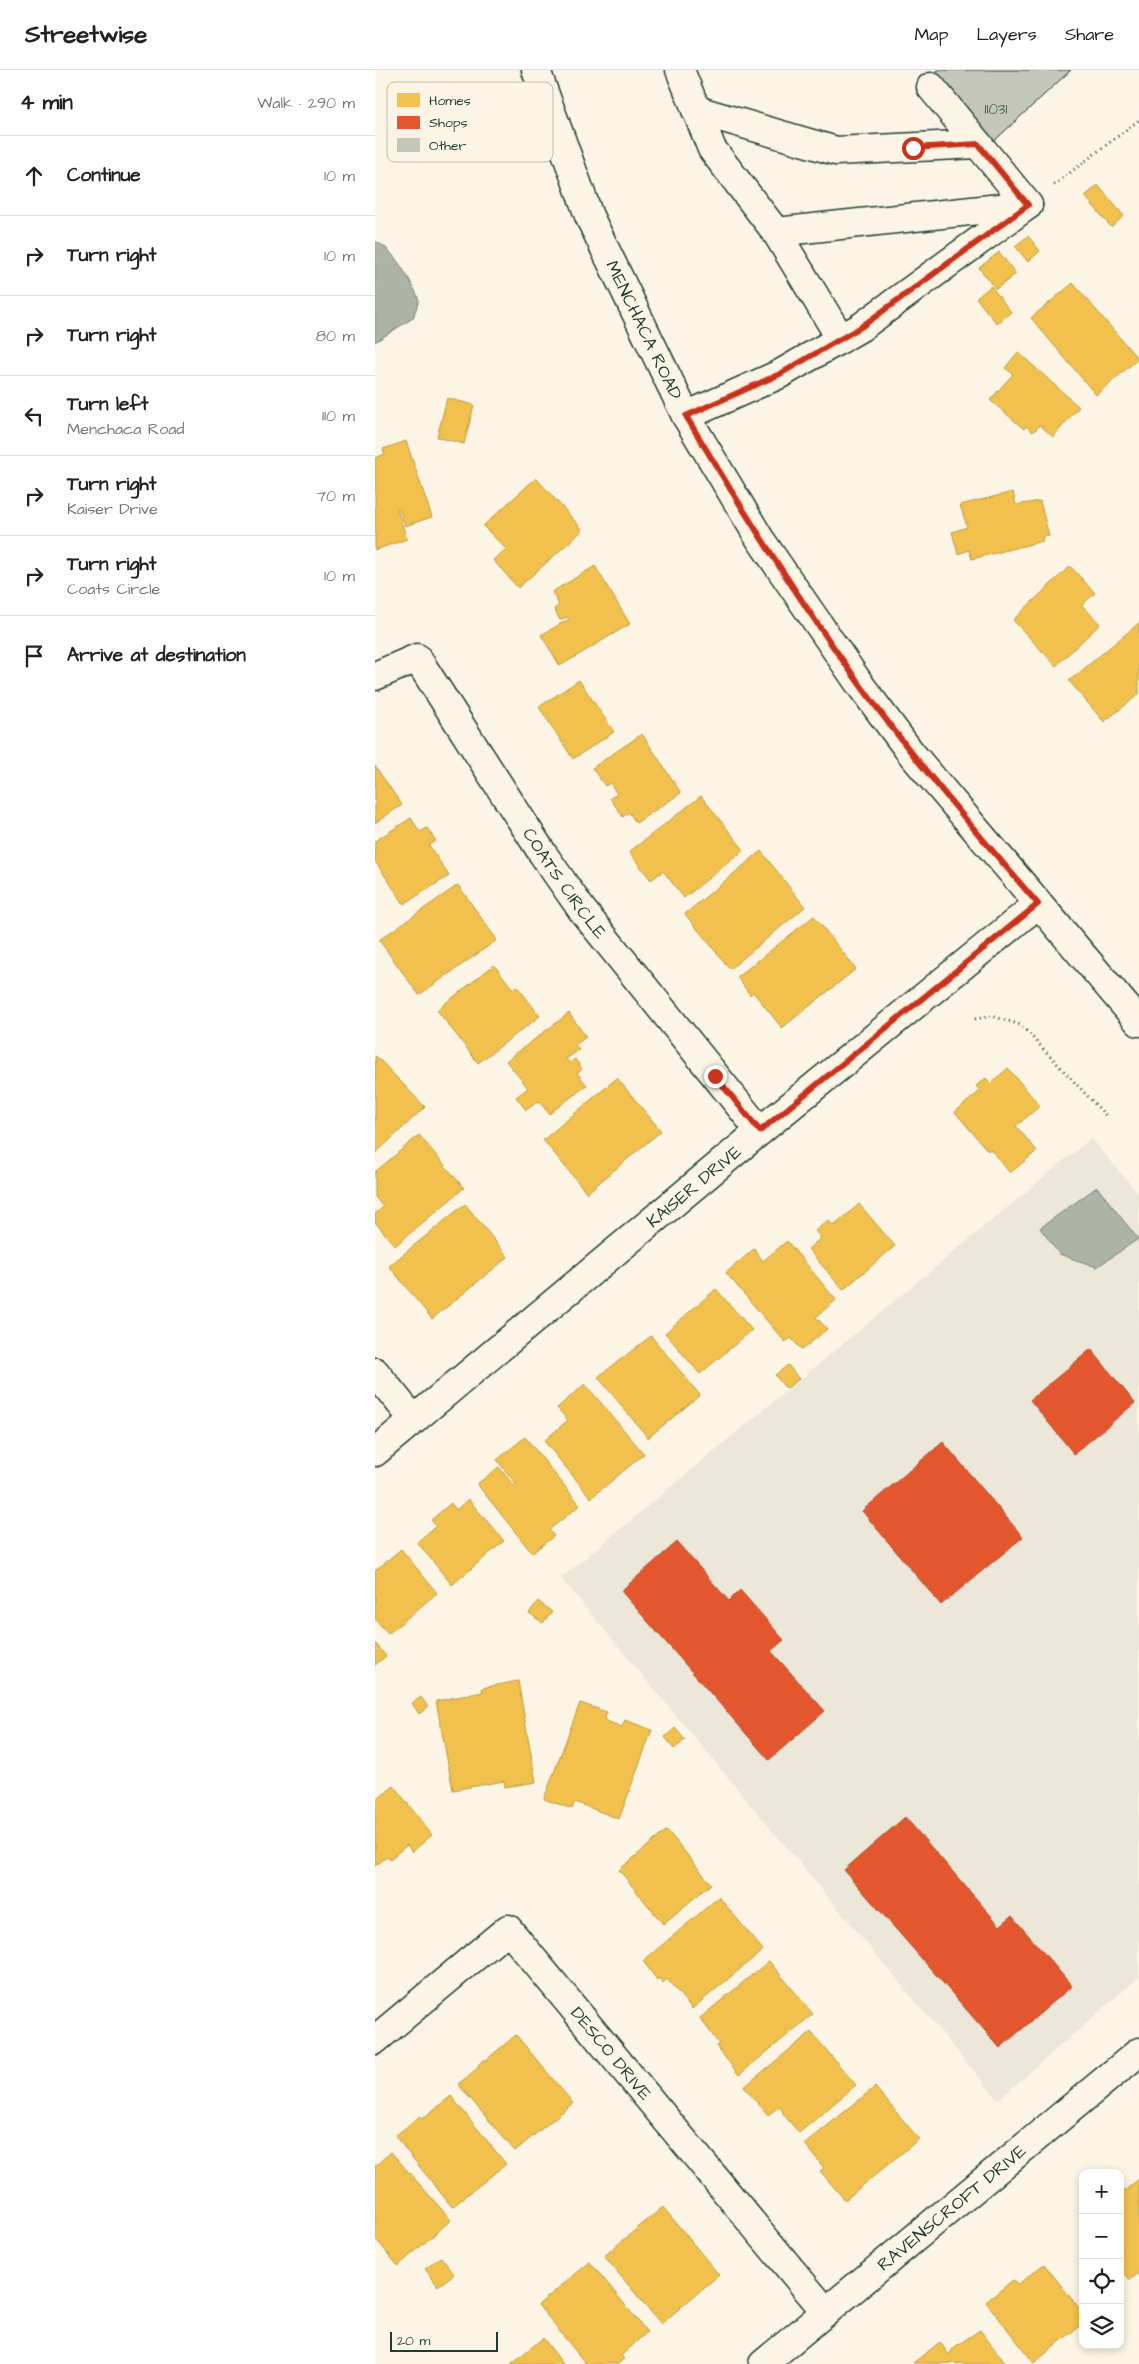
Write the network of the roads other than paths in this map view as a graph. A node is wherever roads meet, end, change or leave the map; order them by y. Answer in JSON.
{"nodes":[{"id":1,"x":536,"y":70,"type":"edge"},
{"id":2,"x":681,"y":70,"type":"edge"},
{"id":3,"x":540,"y":82,"type":"edge"},
{"id":4,"x":931,"y":87,"type":"dead end"},
{"id":5,"x":696,"y":110,"type":"junction"},
{"id":6,"x":553,"y":117,"type":"edge"},
{"id":7,"x":978,"y":144,"type":"junction"},
{"id":8,"x":1028,"y":205,"type":"junction"},
{"id":9,"x":776,"y":232,"type":"junction"},
{"id":10,"x":841,"y":339,"type":"junction"},
{"id":11,"x":686,"y":416,"type":"junction"},
{"id":12,"x":375,"y":676,"type":"edge"},
{"id":13,"x":1038,"y":904,"type":"junction"},
{"id":14,"x":1139,"y":1022,"type":"edge"},
{"id":15,"x":760,"y":1131,"type":"junction"},
{"id":16,"x":375,"y":1372,"type":"edge"},
{"id":17,"x":414,"y":1420,"type":"junction"},
{"id":18,"x":375,"y":1452,"type":"edge"},
{"id":19,"x":375,"y":2040,"type":"edge"},
{"id":20,"x":1139,"y":2052,"type":"edge"},
{"id":21,"x":825,"y":2312,"type":"junction"},
{"id":22,"x":763,"y":2364,"type":"edge"}],
"edges":[{"from":1,"to":3,"type":"street","name":"MENCHACA ROAD"},
{"from":2,"to":5,"type":"street"},
{"from":4,"to":7,"type":"street"},
{"from":5,"to":7,"type":"street"},
{"from":5,"to":9,"type":"street"},
{"from":6,"to":11,"type":"street","name":"MENCHACA ROAD"},
{"from":7,"to":8,"type":"street"},
{"from":8,"to":9,"type":"street"},
{"from":8,"to":10,"type":"street"},
{"from":9,"to":10,"type":"street"},
{"from":10,"to":11,"type":"street"},
{"from":11,"to":13,"type":"street","name":"MENCHACA ROAD"},
{"from":12,"to":15,"type":"street","name":"COATS CIRCLE"},
{"from":13,"to":14,"type":"street","name":"MENCHACA ROAD"},
{"from":13,"to":15,"type":"street","name":"KAISER DRIVE"},
{"from":15,"to":17,"type":"street","name":"KAISER DRIVE"},
{"from":16,"to":17,"type":"street"},
{"from":17,"to":18,"type":"street","name":"KAISER DRIVE"},
{"from":19,"to":21,"type":"street","name":"DESCO DRIVE"},
{"from":20,"to":21,"type":"street","name":"RAVENSCROFT DRIVE"},
{"from":21,"to":22,"type":"street","name":"RAVENSCROFT DRIVE"}]}
